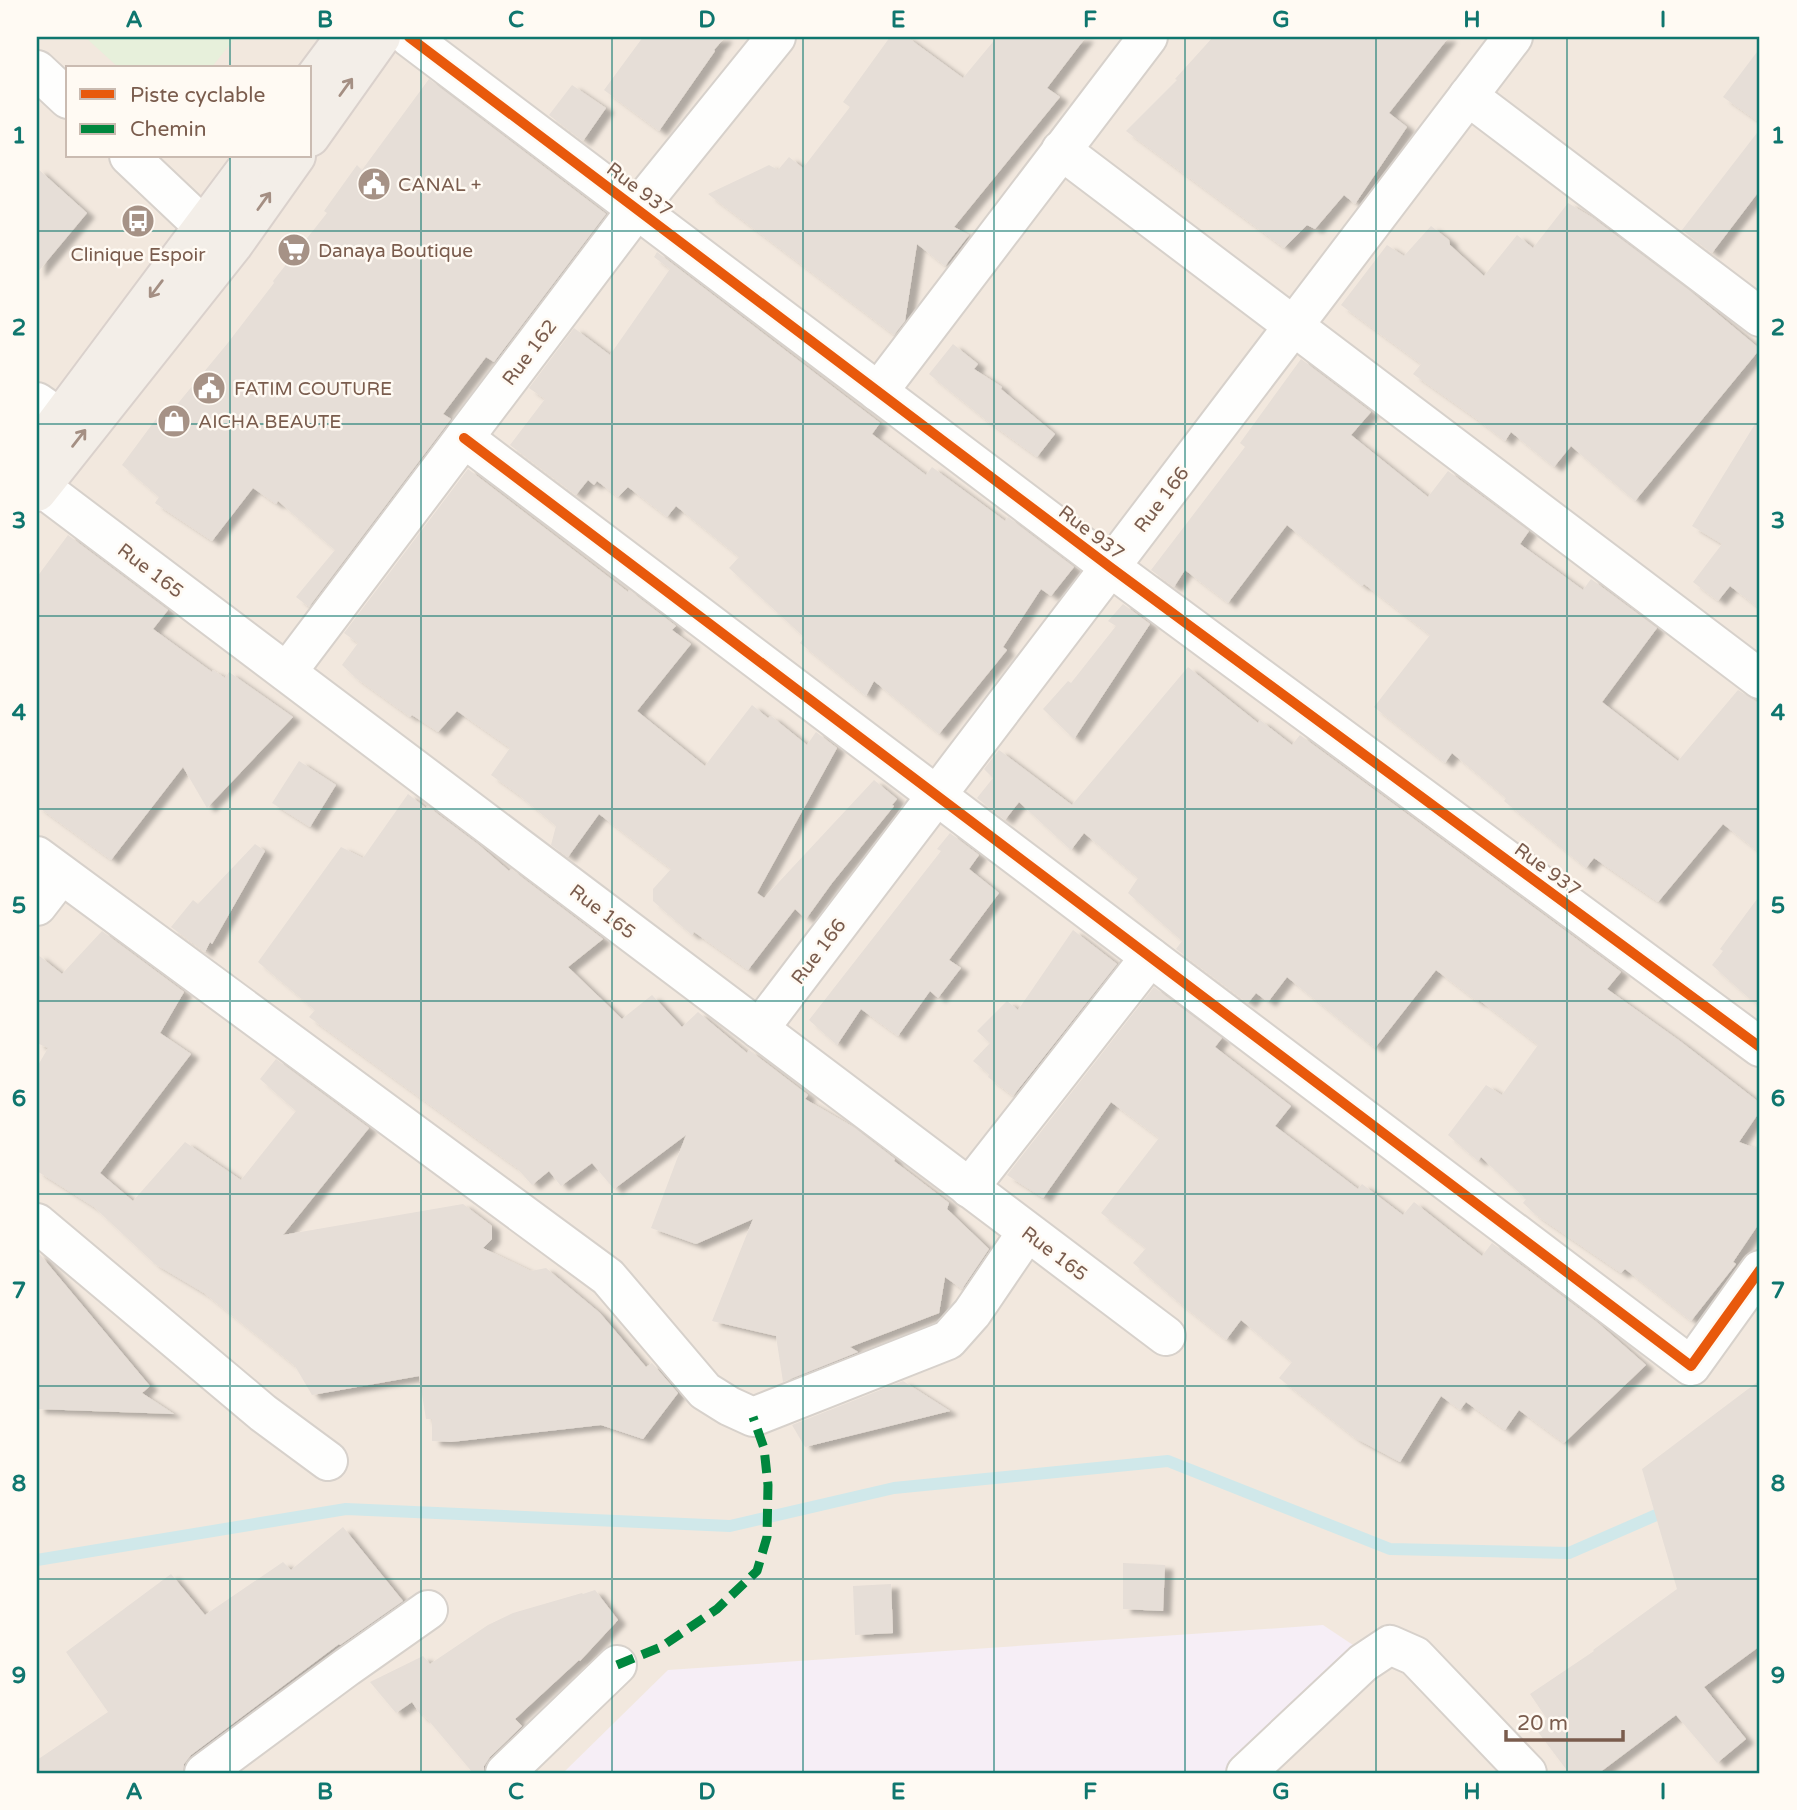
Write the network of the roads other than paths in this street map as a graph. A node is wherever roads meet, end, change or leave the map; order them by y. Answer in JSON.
{"nodes":[{"id":1,"x":345,"y":37,"type":"edge"},
{"id":2,"x":382,"y":37,"type":"edge"},
{"id":3,"x":409,"y":37,"type":"edge"},
{"id":4,"x":776,"y":37,"type":"edge"},
{"id":5,"x":1147,"y":37,"type":"edge"},
{"id":6,"x":1513,"y":37,"type":"edge"},
{"id":7,"x":37,"y":70,"type":"edge"},
{"id":8,"x":312,"y":81,"type":"edge"},
{"id":9,"x":1468,"y":96,"type":"junction"},
{"id":10,"x":66,"y":97,"type":"edge"},
{"id":11,"x":312,"y":134,"type":"edge"},
{"id":12,"x":1061,"y":150,"type":"junction"},
{"id":13,"x":131,"y":158,"type":"edge"},
{"id":14,"x":255,"y":158,"type":"edge"},
{"id":15,"x":294,"y":158,"type":"edge"},
{"id":16,"x":637,"y":209,"type":"junction"},
{"id":17,"x":218,"y":235,"type":"junction"},
{"id":18,"x":1760,"y":317,"type":"edge"},
{"id":19,"x":1293,"y":326,"type":"junction"},
{"id":20,"x":878,"y":392,"type":"junction"},
{"id":21,"x":48,"y":410,"type":"edge"},
{"id":22,"x":464,"y":438,"type":"junction"},
{"id":23,"x":37,"y":449,"type":"edge"},
{"id":24,"x":39,"y":489,"type":"edge"},
{"id":25,"x":1110,"y":567,"type":"junction"},
{"id":26,"x":287,"y":672,"type":"junction"},
{"id":27,"x":1760,"y":679,"type":"edge"},
{"id":28,"x":936,"y":796,"type":"junction"},
{"id":29,"x":49,"y":865,"type":"edge"},
{"id":30,"x":37,"y":905,"type":"edge"},
{"id":31,"x":1150,"y":957,"type":"junction"},
{"id":32,"x":759,"y":1029,"type":"junction"},
{"id":33,"x":1760,"y":1047,"type":"edge"},
{"id":34,"x":969,"y":1188,"type":"junction"},
{"id":35,"x":37,"y":1223,"type":"edge"},
{"id":36,"x":1027,"y":1233,"type":"junction"},
{"id":37,"x":1760,"y":1270,"type":"edge"},
{"id":38,"x":1166,"y":1336,"type":"dead end"},
{"id":39,"x":328,"y":1461,"type":"dead end"},
{"id":40,"x":428,"y":1610,"type":"dead end"},
{"id":41,"x":617,"y":1665,"type":"dead end"},
{"id":42,"x":204,"y":1773,"type":"edge"},
{"id":43,"x":506,"y":1773,"type":"edge"},
{"id":44,"x":1245,"y":1773,"type":"edge"},
{"id":45,"x":1527,"y":1773,"type":"edge"}],
"edges":[{"from":1,"to":8,"type":"main road"},
{"from":11,"to":2,"type":"main road","one_way":true},
{"from":3,"to":16,"type":"street","name":"Rue 937"},
{"from":4,"to":16,"type":"street","name":"Rue 162"},
{"from":5,"to":12,"type":"street"},
{"from":6,"to":9,"type":"street","name":"Rue 166"},
{"from":7,"to":10,"type":"street"},
{"from":9,"to":18,"type":"street"},
{"from":9,"to":19,"type":"street","name":"Rue 166"},
{"from":12,"to":19,"type":"street"},
{"from":12,"to":20,"type":"street"},
{"from":13,"to":17,"type":"street"},
{"from":14,"to":17,"type":"main road"},
{"from":17,"to":15,"type":"main road","one_way":true},
{"from":16,"to":20,"type":"street","name":"Rue 937"},
{"from":16,"to":22,"type":"street","name":"Rue 162"},
{"from":17,"to":21,"type":"main road","one_way":true},
{"from":24,"to":17,"type":"main road","one_way":true},
{"from":19,"to":25,"type":"street","name":"Rue 166"},
{"from":19,"to":27,"type":"street"},
{"from":20,"to":25,"type":"street","name":"Rue 937"},
{"from":21,"to":23,"type":"main road"},
{"from":22,"to":26,"type":"street","name":"Rue 162"},
{"from":22,"to":28,"type":"street"},
{"from":24,"to":26,"type":"street","name":"Rue 165"},
{"from":25,"to":28,"type":"street","name":"Rue 166"},
{"from":25,"to":33,"type":"street","name":"Rue 937"},
{"from":26,"to":32,"type":"street","name":"Rue 165"},
{"from":28,"to":31,"type":"street"},
{"from":28,"to":32,"type":"street","name":"Rue 166"},
{"from":29,"to":30,"type":"street"},
{"from":29,"to":36,"type":"street"},
{"from":31,"to":34,"type":"street"},
{"from":31,"to":37,"type":"street"},
{"from":32,"to":34,"type":"street","name":"Rue 165"},
{"from":34,"to":36,"type":"street","name":"Rue 165"},
{"from":35,"to":39,"type":"street"},
{"from":36,"to":38,"type":"street","name":"Rue 165"},
{"from":40,"to":42,"type":"street"},
{"from":41,"to":43,"type":"street"},
{"from":44,"to":45,"type":"street"}]}
